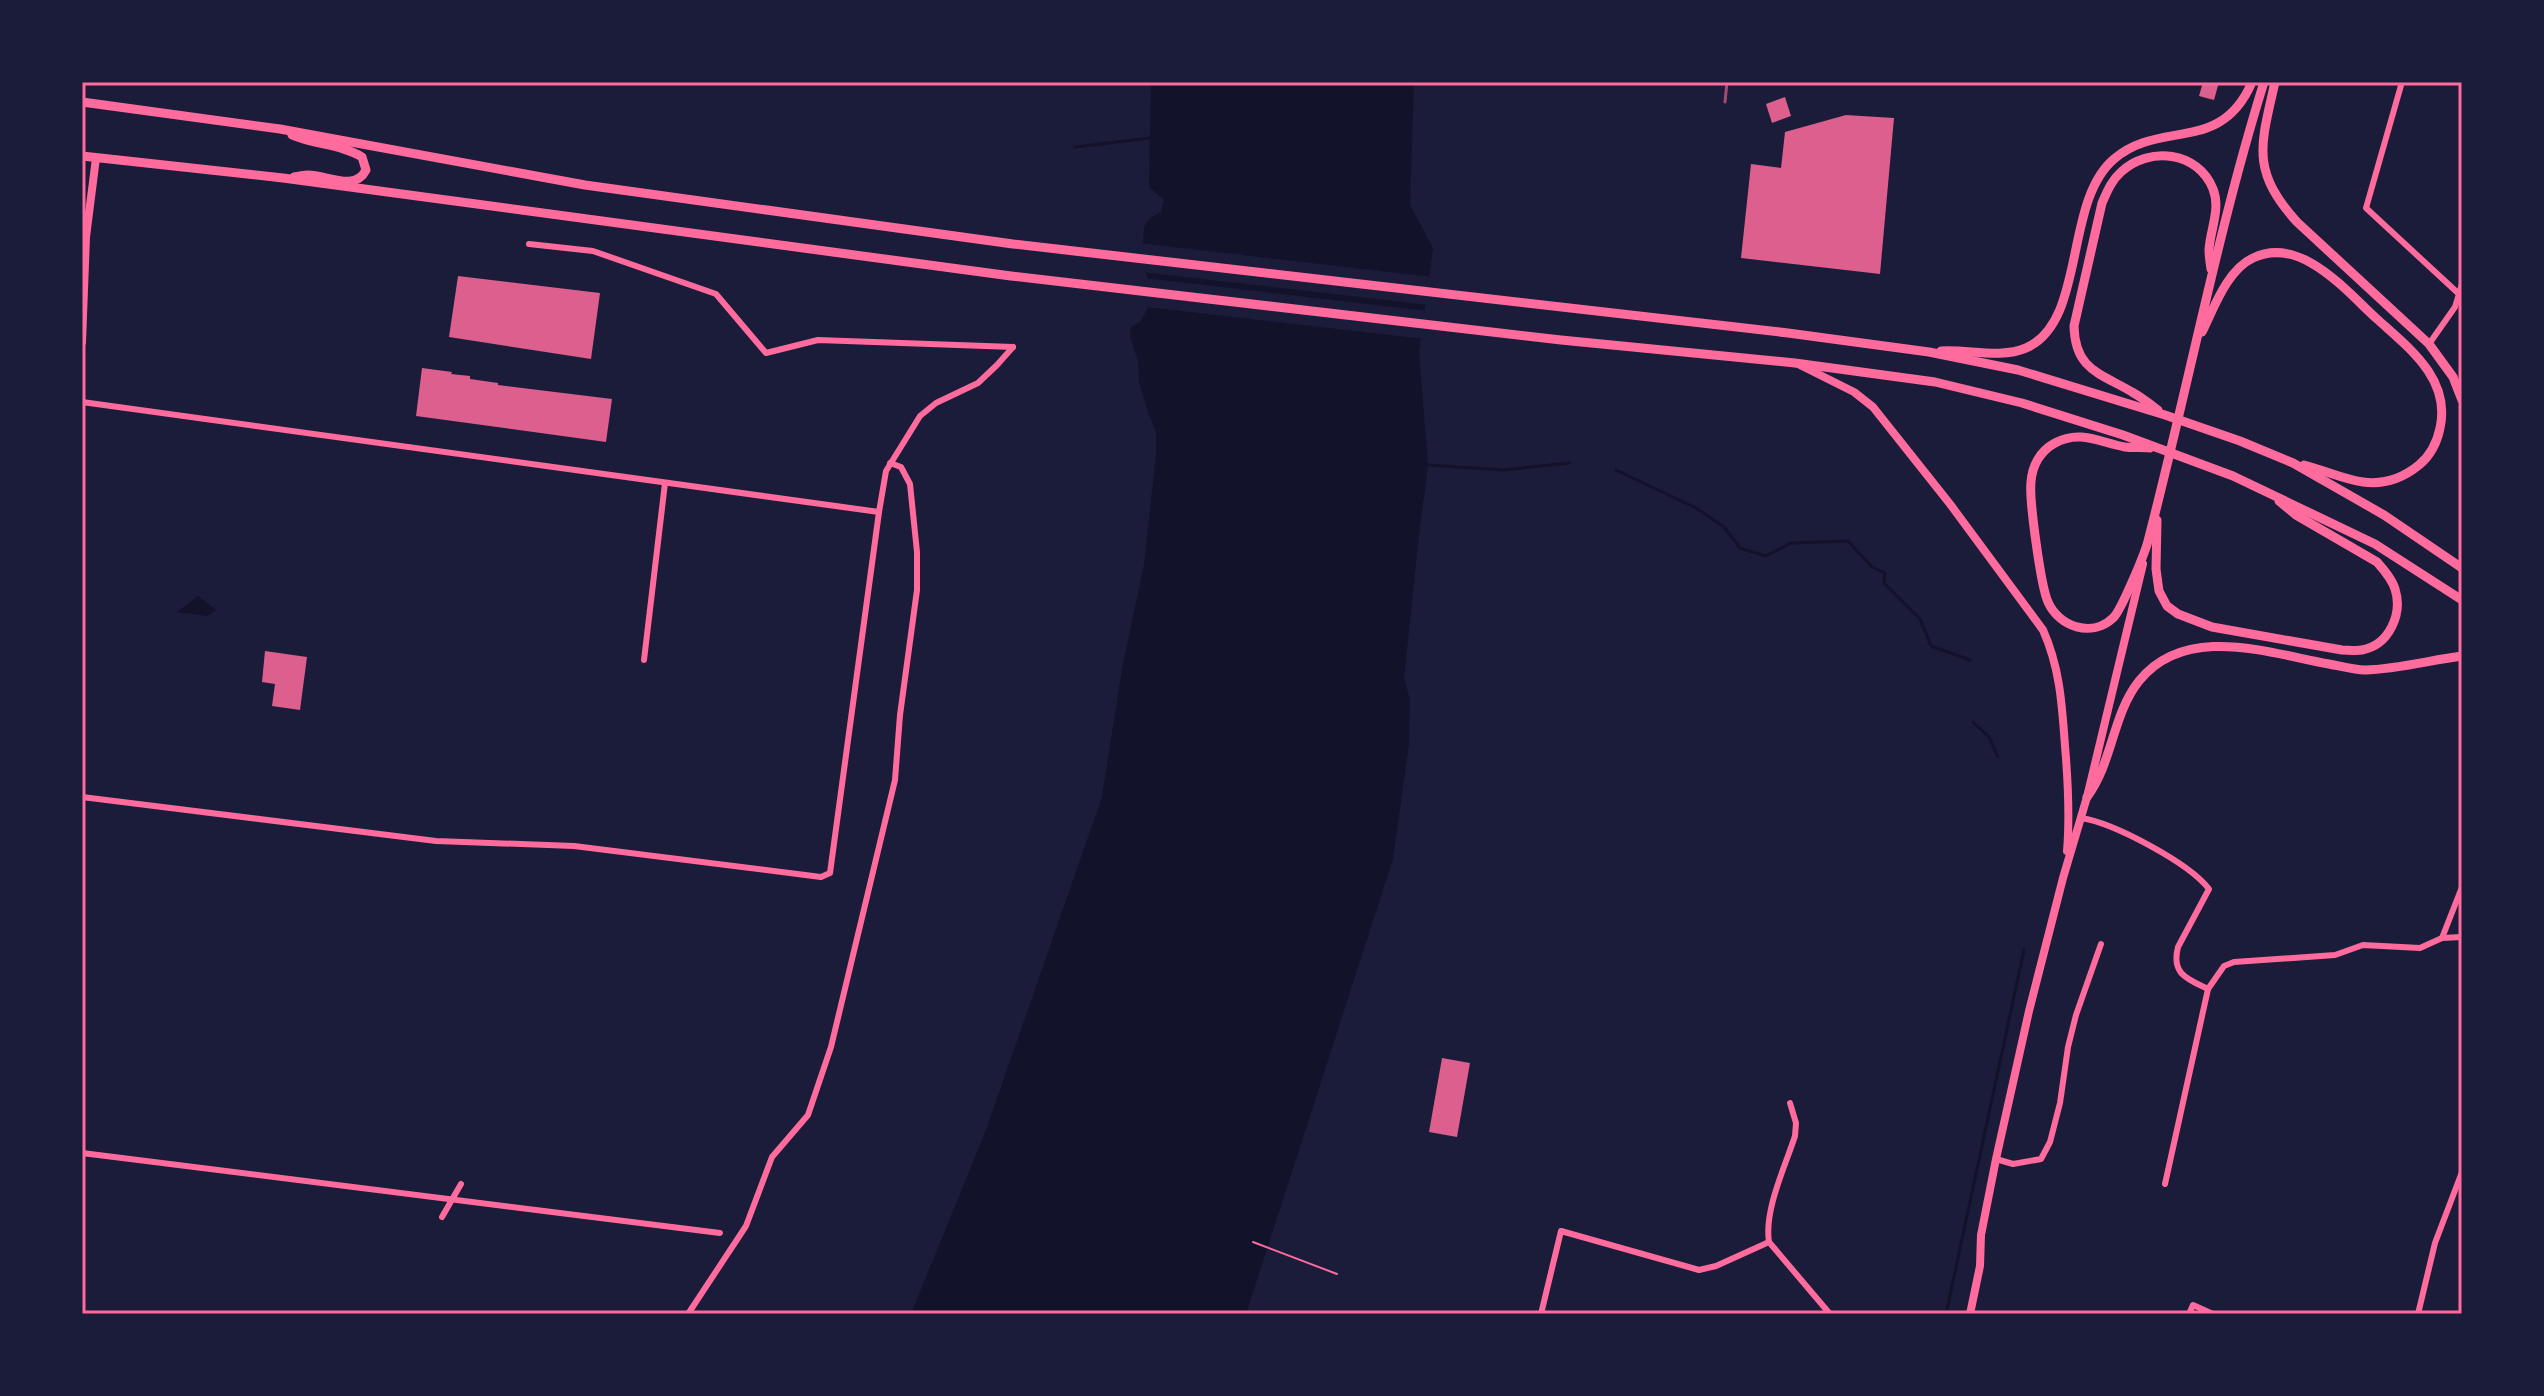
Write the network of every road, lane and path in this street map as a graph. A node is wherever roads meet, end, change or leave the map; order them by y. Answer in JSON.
{"nodes":[{"id":1,"x":2252,"y":82,"type":"edge"},
{"id":2,"x":2264,"y":82,"type":"edge"},
{"id":3,"x":2275,"y":82,"type":"edge"},
{"id":4,"x":2402,"y":82,"type":"edge"},
{"id":5,"x":82,"y":102,"type":"edge"},
{"id":6,"x":280,"y":129,"type":"junction"},
{"id":7,"x":82,"y":156,"type":"edge"},
{"id":8,"x":96,"y":158,"type":"junction"},
{"id":9,"x":283,"y":178,"type":"junction"},
{"id":10,"x":529,"y":244,"type":"dead end"},
{"id":11,"x":2211,"y":276,"type":"junction"},
{"id":12,"x":2462,"y":284,"type":"edge"},
{"id":13,"x":2459,"y":294,"type":"junction"},
{"id":14,"x":82,"y":342,"type":"edge"},
{"id":15,"x":2429,"y":344,"type":"junction"},
{"id":16,"x":2195,"y":346,"type":"junction"},
{"id":17,"x":1929,"y":352,"type":"junction"},
{"id":18,"x":1795,"y":363,"type":"junction"},
{"id":19,"x":2462,"y":400,"type":"edge"},
{"id":20,"x":82,"y":402,"type":"edge"},
{"id":21,"x":2165,"y":415,"type":"junction"},
{"id":22,"x":2160,"y":448,"type":"junction"},
{"id":23,"x":890,"y":463,"type":"junction"},
{"id":24,"x":2293,"y":463,"type":"junction"},
{"id":25,"x":665,"y":483,"type":"junction"},
{"id":26,"x":2267,"y":491,"type":"junction"},
{"id":27,"x":2156,"y":509,"type":"junction"},
{"id":28,"x":879,"y":512,"type":"junction"},
{"id":29,"x":2148,"y":546,"type":"junction"},
{"id":30,"x":2462,"y":568,"type":"edge"},
{"id":31,"x":2462,"y":600,"type":"edge"},
{"id":32,"x":2462,"y":656,"type":"edge"},
{"id":33,"x":644,"y":660,"type":"dead end"},
{"id":34,"x":82,"y":797,"type":"edge"},
{"id":35,"x":2087,"y":797,"type":"junction"},
{"id":36,"x":2081,"y":818,"type":"junction"},
{"id":37,"x":2066,"y":865,"type":"junction"},
{"id":38,"x":2462,"y":887,"type":"edge"},
{"id":39,"x":2462,"y":937,"type":"edge"},
{"id":40,"x":2442,"y":938,"type":"junction"},
{"id":41,"x":2101,"y":944,"type":"dead end"},
{"id":42,"x":2208,"y":989,"type":"junction"},
{"id":43,"x":1790,"y":1103,"type":"dead end"},
{"id":44,"x":82,"y":1153,"type":"edge"},
{"id":45,"x":1996,"y":1159,"type":"junction"},
{"id":46,"x":2462,"y":1172,"type":"edge"},
{"id":47,"x":461,"y":1184,"type":"dead end"},
{"id":48,"x":2165,"y":1184,"type":"dead end"},
{"id":49,"x":451,"y":1201,"type":"junction"},
{"id":50,"x":442,"y":1217,"type":"dead end"},
{"id":51,"x":720,"y":1233,"type":"dead end"},
{"id":52,"x":1253,"y":1242,"type":"dead end"},
{"id":53,"x":1769,"y":1242,"type":"junction"},
{"id":54,"x":1337,"y":1274,"type":"dead end"},
{"id":55,"x":688,"y":1314,"type":"edge"},
{"id":56,"x":1541,"y":1314,"type":"edge"},
{"id":57,"x":1830,"y":1314,"type":"edge"},
{"id":58,"x":1970,"y":1314,"type":"edge"},
{"id":59,"x":2189,"y":1314,"type":"edge"},
{"id":60,"x":2213,"y":1314,"type":"edge"},
{"id":61,"x":2418,"y":1314,"type":"edge"}],
"edges":[{"from":1,"to":17,"type":"main road"},
{"from":2,"to":11,"type":"main road"},
{"from":3,"to":15,"type":"main road"},
{"from":4,"to":13,"type":"street"},
{"from":5,"to":6,"type":"main road"},
{"from":6,"to":9,"type":"main road"},
{"from":6,"to":17,"type":"main road"},
{"from":7,"to":8,"type":"main road"},
{"from":8,"to":9,"type":"main road"},
{"from":8,"to":14,"type":"street"},
{"from":9,"to":18,"type":"main road"},
{"from":10,"to":23,"type":"street"},
{"from":11,"to":16,"type":"main road"},
{"from":11,"to":21,"type":"main road"},
{"from":12,"to":13,"type":"street"},
{"from":13,"to":15,"type":"street"},
{"from":15,"to":19,"type":"main road"},
{"from":16,"to":24,"type":"main road"},
{"from":16,"to":27,"type":"main road"},
{"from":17,"to":21,"type":"main road"},
{"from":18,"to":22,"type":"main road"},
{"from":18,"to":37,"type":"street"},
{"from":20,"to":25,"type":"street"},
{"from":21,"to":24,"type":"main road"},
{"from":22,"to":26,"type":"main road"},
{"from":22,"to":29,"type":"main road"},
{"from":23,"to":28,"type":"street"},
{"from":23,"to":55,"type":"street"},
{"from":24,"to":30,"type":"main road"},
{"from":25,"to":28,"type":"street"},
{"from":25,"to":33,"type":"street"},
{"from":26,"to":27,"type":"main road"},
{"from":26,"to":31,"type":"main road"},
{"from":27,"to":29,"type":"main road"},
{"from":28,"to":34,"type":"street"},
{"from":29,"to":35,"type":"street"},
{"from":32,"to":35,"type":"main road"},
{"from":35,"to":36,"type":"street"},
{"from":36,"to":37,"type":"street"},
{"from":36,"to":42,"type":"street"},
{"from":37,"to":45,"type":"street"},
{"from":38,"to":40,"type":"street"},
{"from":39,"to":40,"type":"street"},
{"from":40,"to":42,"type":"street"},
{"from":41,"to":45,"type":"street"},
{"from":42,"to":48,"type":"street"},
{"from":43,"to":53,"type":"street"},
{"from":44,"to":49,"type":"street"},
{"from":45,"to":58,"type":"street"},
{"from":46,"to":61,"type":"street"},
{"from":47,"to":49,"type":"street"},
{"from":49,"to":50,"type":"street"},
{"from":49,"to":51,"type":"street"},
{"from":52,"to":54,"type":"path"},
{"from":53,"to":56,"type":"street"},
{"from":53,"to":57,"type":"street"},
{"from":59,"to":60,"type":"street"}]}
